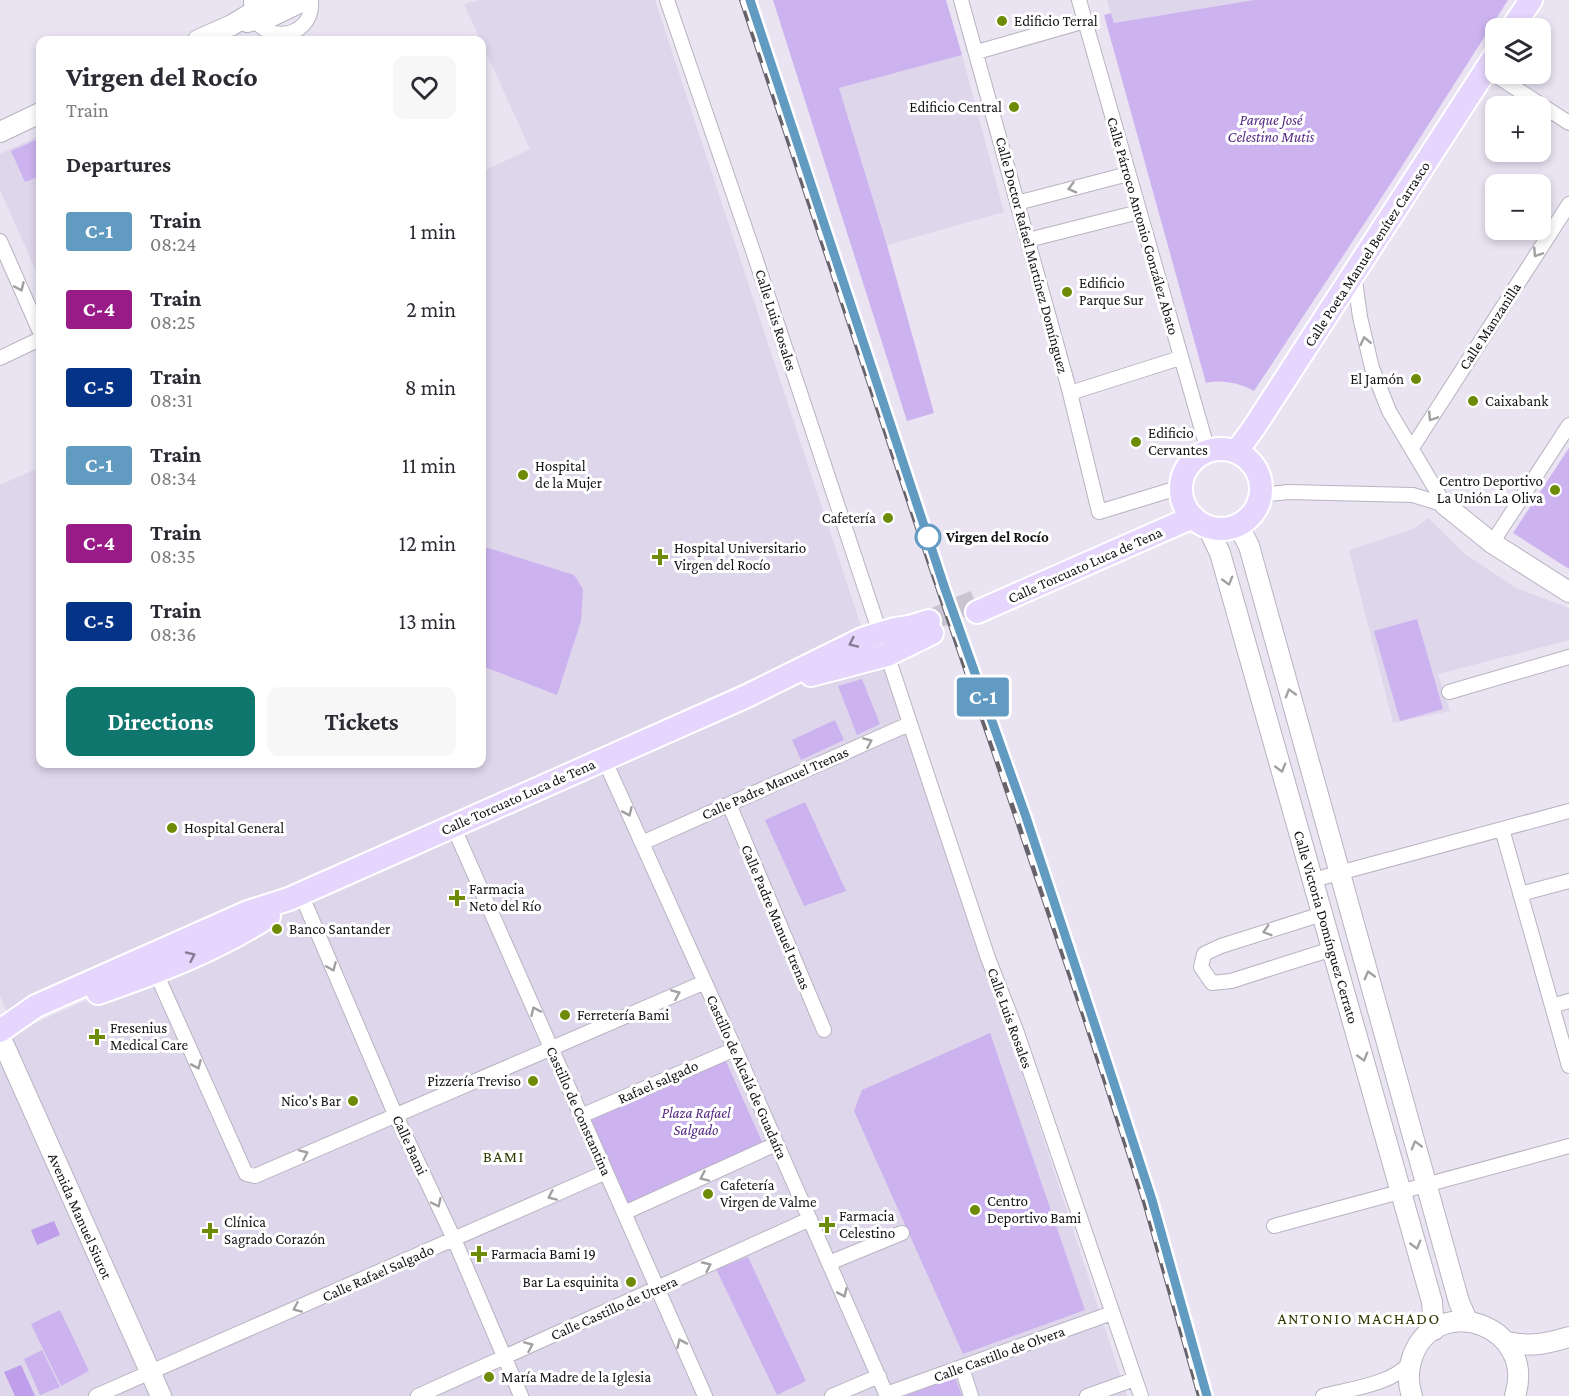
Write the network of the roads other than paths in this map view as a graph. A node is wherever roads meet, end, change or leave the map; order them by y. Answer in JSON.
{"nodes":[{"id":1,"x":273,"y":0,"type":"edge"},
{"id":2,"x":305,"y":0,"type":"edge"},
{"id":3,"x":311,"y":0,"type":"edge"},
{"id":4,"x":666,"y":0,"type":"edge"},
{"id":5,"x":961,"y":0,"type":"edge"},
{"id":6,"x":1079,"y":0,"type":"edge"},
{"id":7,"x":1531,"y":0,"type":"edge"},
{"id":8,"x":253,"y":11,"type":"edge"},
{"id":9,"x":1519,"y":18,"type":"edge"},
{"id":10,"x":1085,"y":21,"type":"junction"},
{"id":11,"x":303,"y":25,"type":"junction"},
{"id":12,"x":207,"y":36,"type":"edge"},
{"id":13,"x":274,"y":36,"type":"edge"},
{"id":14,"x":279,"y":36,"type":"edge"},
{"id":15,"x":301,"y":36,"type":"edge"},
{"id":16,"x":976,"y":52,"type":"junction"},
{"id":17,"x":1485,"y":71,"type":"edge"},
{"id":18,"x":1519,"y":84,"type":"edge"},
{"id":19,"x":36,"y":115,"type":"edge"},
{"id":20,"x":1569,"y":123,"type":"edge"},
{"id":21,"x":0,"y":132,"type":"edge"},
{"id":22,"x":1128,"y":174,"type":"junction"},
{"id":23,"x":1017,"y":203,"type":"junction"},
{"id":24,"x":1569,"y":204,"type":"edge"},
{"id":25,"x":1139,"y":212,"type":"junction"},
{"id":26,"x":1028,"y":240,"type":"junction"},
{"id":27,"x":0,"y":241,"type":"edge"},
{"id":28,"x":1354,"y":273,"type":"junction"},
{"id":29,"x":36,"y":323,"type":"edge"},
{"id":30,"x":36,"y":341,"type":"edge"},
{"id":31,"x":0,"y":358,"type":"edge"},
{"id":32,"x":1180,"y":358,"type":"junction"},
{"id":33,"x":1070,"y":393,"type":"junction"},
{"id":34,"x":1569,"y":425,"type":"edge"},
{"id":35,"x":1412,"y":448,"type":"junction"},
{"id":36,"x":1208,"y":451,"type":"junction"},
{"id":37,"x":1236,"y":452,"type":"junction"},
{"id":38,"x":1261,"y":495,"type":"junction"},
{"id":39,"x":1445,"y":506,"type":"junction"},
{"id":40,"x":1192,"y":509,"type":"junction"},
{"id":41,"x":1238,"y":525,"type":"junction"},
{"id":42,"x":1492,"y":543,"type":"junction"},
{"id":43,"x":1569,"y":592,"type":"edge"},
{"id":44,"x":976,"y":606,"type":"tunnel mouth"},
{"id":45,"x":931,"y":627,"type":"tunnel mouth"},
{"id":46,"x":882,"y":643,"type":"junction"},
{"id":47,"x":1569,"y":657,"type":"edge"},
{"id":48,"x":1449,"y":692,"type":"dead end"},
{"id":49,"x":909,"y":724,"type":"junction"},
{"id":50,"x":604,"y":759,"type":"junction"},
{"id":51,"x":729,"y":804,"type":"junction"},
{"id":52,"x":1569,"y":811,"type":"edge"},
{"id":53,"x":453,"y":826,"type":"junction"},
{"id":54,"x":1502,"y":829,"type":"junction"},
{"id":55,"x":642,"y":843,"type":"junction"},
{"id":56,"x":1341,"y":873,"type":"junction"},
{"id":57,"x":1313,"y":880,"type":"junction"},
{"id":58,"x":1569,"y":881,"type":"edge"},
{"id":59,"x":1520,"y":894,"type":"junction"},
{"id":60,"x":295,"y":897,"type":"junction"},
{"id":61,"x":1322,"y":914,"type":"junction"},
{"id":62,"x":1332,"y":949,"type":"junction"},
{"id":63,"x":156,"y":973,"type":"junction"},
{"id":64,"x":705,"y":982,"type":"junction"},
{"id":65,"x":1569,"y":1001,"type":"edge"},
{"id":66,"x":1552,"y":1006,"type":"junction"},
{"id":67,"x":824,"y":1030,"type":"dead end"},
{"id":68,"x":0,"y":1033,"type":"edge"},
{"id":69,"x":551,"y":1048,"type":"junction"},
{"id":70,"x":735,"y":1049,"type":"junction"},
{"id":71,"x":1569,"y":1066,"type":"edge"},
{"id":72,"x":395,"y":1114,"type":"junction"},
{"id":73,"x":581,"y":1116,"type":"junction"},
{"id":74,"x":776,"y":1144,"type":"junction"},
{"id":75,"x":1569,"y":1146,"type":"edge"},
{"id":76,"x":606,"y":1172,"type":"junction"},
{"id":77,"x":1427,"y":1185,"type":"junction"},
{"id":78,"x":1401,"y":1192,"type":"junction"},
{"id":79,"x":624,"y":1213,"type":"junction"},
{"id":80,"x":810,"y":1219,"type":"junction"},
{"id":81,"x":1274,"y":1226,"type":"dead end"},
{"id":82,"x":902,"y":1233,"type":"dead end"},
{"id":83,"x":454,"y":1239,"type":"junction"},
{"id":84,"x":829,"y":1263,"type":"junction"},
{"id":85,"x":657,"y":1289,"type":"junction"},
{"id":86,"x":1112,"y":1313,"type":"junction"},
{"id":87,"x":1468,"y":1322,"type":"junction"},
{"id":88,"x":1434,"y":1330,"type":"junction"},
{"id":89,"x":1569,"y":1337,"type":"edge"},
{"id":90,"x":1507,"y":1342,"type":"junction"},
{"id":91,"x":1539,"y":1345,"type":"junction"},
{"id":92,"x":505,"y":1356,"type":"junction"},
{"id":93,"x":1410,"y":1363,"type":"junction"},
{"id":94,"x":962,"y":1368,"type":"junction"},
{"id":95,"x":150,"y":1372,"type":"junction"},
{"id":96,"x":1519,"y":1374,"type":"junction"},
{"id":97,"x":879,"y":1376,"type":"junction"},
{"id":98,"x":1135,"y":1380,"type":"junction"},
{"id":99,"x":886,"y":1395,"type":"edge"},
{"id":100,"x":96,"y":1396,"type":"edge"},
{"id":101,"x":161,"y":1396,"type":"edge"},
{"id":102,"x":418,"y":1396,"type":"edge"},
{"id":103,"x":521,"y":1396,"type":"edge"},
{"id":104,"x":705,"y":1396,"type":"edge"},
{"id":105,"x":832,"y":1396,"type":"edge"},
{"id":106,"x":971,"y":1396,"type":"edge"},
{"id":107,"x":1087,"y":1396,"type":"edge"},
{"id":108,"x":1141,"y":1396,"type":"edge"},
{"id":109,"x":1323,"y":1396,"type":"edge"},
{"id":110,"x":1412,"y":1396,"type":"edge"},
{"id":111,"x":1515,"y":1396,"type":"edge"}],
"edges":[{"from":1,"to":8,"type":"street"},
{"from":2,"to":8,"type":"street"},
{"from":3,"to":11,"type":"street"},
{"from":4,"to":46,"type":"street","name":"Calle Luis Rosales"},
{"from":5,"to":16,"type":"street","name":"Calle Doctor Rafael Martínez Domínguez"},
{"from":6,"to":10,"type":"street","name":"Calle Párroco Antonio González Abato"},
{"from":7,"to":9,"type":"main road"},
{"from":8,"to":12,"type":"street"},
{"from":8,"to":13,"type":"street"},
{"from":10,"to":16,"type":"street"},
{"from":10,"to":22,"type":"street","name":"Calle Párroco Antonio González Abato"},
{"from":11,"to":14,"type":"street"},
{"from":11,"to":15,"type":"street"},
{"from":16,"to":23,"type":"street","name":"Calle Doctor Rafael Martínez Domínguez"},
{"from":17,"to":28,"type":"main road","name":"Calle Poeta Manuel Benítez Carrasco"},
{"from":18,"to":20,"type":"street"},
{"from":19,"to":21,"type":"street"},
{"from":22,"to":23,"type":"street","one_way":true},
{"from":22,"to":25,"type":"street","name":"Calle Párroco Antonio González Abato"},
{"from":23,"to":26,"type":"street","name":"Calle Doctor Rafael Martínez Domínguez"},
{"from":24,"to":35,"type":"street","name":"Calle Manzanilla","one_way":true},
{"from":25,"to":26,"type":"street"},
{"from":25,"to":32,"type":"street","name":"Calle Párroco Antonio González Abato"},
{"from":26,"to":33,"type":"street","name":"Calle Doctor Rafael Martínez Domínguez"},
{"from":27,"to":29,"type":"street","one_way":true},
{"from":35,"to":28,"type":"street","one_way":true},
{"from":28,"to":37,"type":"main road","name":"Calle Poeta Manuel Benítez Carrasco"},
{"from":30,"to":31,"type":"street"},
{"from":32,"to":33,"type":"street"},
{"from":32,"to":36,"type":"street","name":"Calle Párroco Antonio González Abato"},
{"from":33,"to":40,"type":"street","name":"Calle Doctor Rafael Martínez Domínguez"},
{"from":34,"to":42,"type":"street"},
{"from":35,"to":39,"type":"street"},
{"from":36,"to":37,"type":"main road"},
{"from":36,"to":40,"type":"main road"},
{"from":37,"to":38,"type":"main road"},
{"from":38,"to":39,"type":"street"},
{"from":38,"to":41,"type":"main road"},
{"from":39,"to":42,"type":"street"},
{"from":40,"to":41,"type":"main road"},
{"from":40,"to":44,"type":"main road","name":"Calle Torcuato Luca de Tena"},
{"from":40,"to":57,"type":"street","name":"Calle Victoria Domínguez Cerrato","one_way":true},
{"from":56,"to":41,"type":"street","name":"Calle Victoria Domínguez Cerrato","one_way":true},
{"from":42,"to":43,"type":"street"},
{"from":45,"to":46,"type":"main road","name":"Calle Torcuato Luca de Tena"},
{"from":46,"to":49,"type":"street","name":"Calle Luis Rosales"},
{"from":46,"to":50,"type":"main road","name":"Calle Torcuato Luca de Tena"},
{"from":47,"to":48,"type":"street"},
{"from":51,"to":49,"type":"street","name":"Calle Padre Manuel Trenas","one_way":true},
{"from":49,"to":86,"type":"street","name":"Calle Luis Rosales"},
{"from":50,"to":53,"type":"main road","name":"Calle Torcuato Luca de Tena"},
{"from":50,"to":55,"type":"street","name":"Castillo de Alcalá de Guadaíra","one_way":true},
{"from":51,"to":55,"type":"street","name":"Calle Padre Manuel Trenas"},
{"from":51,"to":67,"type":"street","name":"Calle Padre Manuel trenas"},
{"from":52,"to":54,"type":"street"},
{"from":53,"to":60,"type":"main road","name":"Calle Torcuato Luca de Tena"},
{"from":69,"to":53,"type":"street","name":"Castillo de Constantina","one_way":true},
{"from":54,"to":56,"type":"street"},
{"from":54,"to":59,"type":"street"},
{"from":55,"to":64,"type":"street","name":"Castillo de Alcalá de Guadaíra"},
{"from":56,"to":57,"type":"street"},
{"from":77,"to":56,"type":"street","name":"Calle Victoria Domínguez Cerrato","one_way":true},
{"from":57,"to":61,"type":"street","name":"Calle Victoria Domínguez Cerrato"},
{"from":58,"to":59,"type":"street"},
{"from":59,"to":66,"type":"street"},
{"from":63,"to":60,"type":"main road","name":"Calle Torcuato Luca de Tena","one_way":true},
{"from":60,"to":68,"type":"main road","name":"Calle Torcuato Luca de Tena"},
{"from":60,"to":72,"type":"street","name":"Calle Bami","one_way":true},
{"from":61,"to":62,"type":"street","name":"Calle Victoria Domínguez Cerrato"},
{"from":61,"to":62,"type":"street","one_way":true},
{"from":62,"to":78,"type":"street","name":"Calle Victoria Domínguez Cerrato","one_way":true},
{"from":63,"to":68,"type":"main road","name":"Calle Torcuato Luca de Tena"},
{"from":63,"to":72,"type":"street","one_way":true},
{"from":69,"to":64,"type":"street","one_way":true},
{"from":64,"to":70,"type":"street","name":"Castillo de Alcalá de Guadaíra"},
{"from":65,"to":66,"type":"street"},
{"from":66,"to":71,"type":"street"},
{"from":68,"to":95,"type":"street","name":"Avenida Manuel Siurot"},
{"from":69,"to":72,"type":"street"},
{"from":69,"to":73,"type":"street","name":"Castillo de Constantina"},
{"from":70,"to":73,"type":"street","name":"Rafael salgado"},
{"from":70,"to":74,"type":"street","name":"Castillo de Alcalá de Guadaíra"},
{"from":72,"to":83,"type":"street","name":"Calle Bami","one_way":true},
{"from":73,"to":76,"type":"street","name":"Castillo de Constantina"},
{"from":74,"to":79,"type":"street","one_way":true},
{"from":74,"to":80,"type":"street","name":"Castillo de Alcalá de Guadaíra"},
{"from":75,"to":77,"type":"street"},
{"from":76,"to":79,"type":"street","name":"Castillo de Constantina"},
{"from":76,"to":83,"type":"street","name":"Calle Rafael Salgado","one_way":true},
{"from":77,"to":78,"type":"street"},
{"from":77,"to":87,"type":"street","name":"Calle Victoria Domínguez Cerrato"},
{"from":78,"to":81,"type":"street"},
{"from":78,"to":88,"type":"street","name":"Calle Victoria Domínguez Cerrato","one_way":true},
{"from":79,"to":85,"type":"street","name":"Castillo de Constantina"},
{"from":80,"to":84,"type":"street","name":"Castillo de Alcalá de Guadaíra"},
{"from":85,"to":80,"type":"street","name":"Calle Castillo de Utrera","one_way":true},
{"from":82,"to":84,"type":"street"},
{"from":83,"to":92,"type":"street","name":"Calle Bami"},
{"from":83,"to":95,"type":"street","name":"Calle Rafael Salgado","one_way":true},
{"from":84,"to":97,"type":"street","name":"Castillo de Alcalá de Guadaíra","one_way":true},
{"from":92,"to":85,"type":"street","name":"Calle Castillo de Utrera","one_way":true},
{"from":104,"to":85,"type":"street","name":"Castillo de Constantina","one_way":true},
{"from":86,"to":94,"type":"street","name":"Calle Castillo de Olvera"},
{"from":86,"to":98,"type":"street","name":"Calle Luis Rosales"},
{"from":87,"to":88,"type":"street"},
{"from":87,"to":90,"type":"street"},
{"from":88,"to":93,"type":"street"},
{"from":89,"to":91,"type":"street"},
{"from":90,"to":91,"type":"street"},
{"from":90,"to":96,"type":"street"},
{"from":91,"to":96,"type":"street"},
{"from":92,"to":102,"type":"street","name":"Calle Castillo de Utrera"},
{"from":92,"to":103,"type":"street","name":"Calle Bami"},
{"from":93,"to":109,"type":"street"},
{"from":93,"to":110,"type":"street"},
{"from":94,"to":99,"type":"street","name":"Calle Castillo de Olvera"},
{"from":94,"to":106,"type":"street"},
{"from":95,"to":100,"type":"street","name":"Calle Rafael Salgado"},
{"from":95,"to":101,"type":"street","name":"Avenida Manuel Siurot"},
{"from":96,"to":111,"type":"street"},
{"from":97,"to":99,"type":"street","name":"Castillo de Alcalá de Guadaíra"},
{"from":97,"to":105,"type":"street"},
{"from":98,"to":107,"type":"street"},
{"from":98,"to":108,"type":"street","name":"Calle Luis Rosales"}]}
